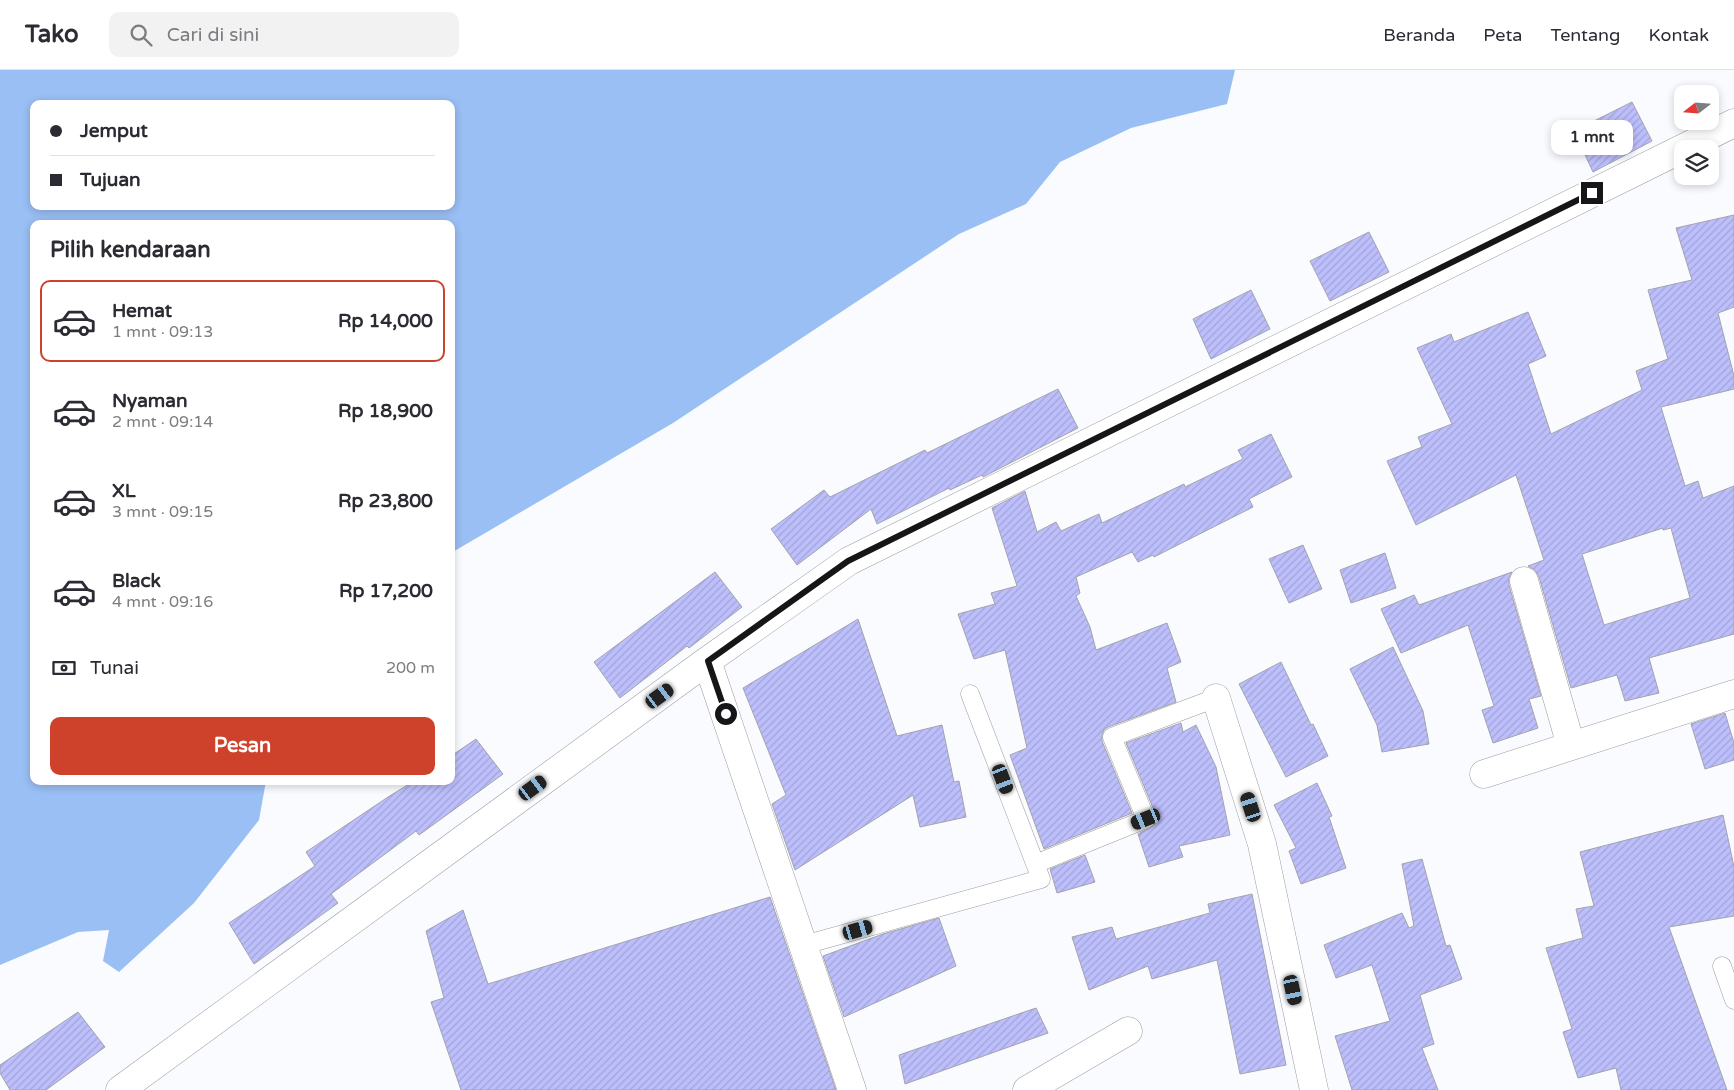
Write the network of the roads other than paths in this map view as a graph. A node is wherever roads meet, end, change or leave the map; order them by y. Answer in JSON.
{"nodes":[{"id":1,"x":1734,"y":123,"type":"edge"},
{"id":2,"x":1524,"y":580,"type":"dead end"},
{"id":3,"x":708,"y":661,"type":"junction"},
{"id":4,"x":970,"y":694,"type":"dead end"},
{"id":5,"x":1734,"y":694,"type":"edge"},
{"id":6,"x":1216,"y":698,"type":"joint"},
{"id":7,"x":1570,"y":746,"type":"junction"},
{"id":8,"x":1484,"y":774,"type":"dead end"},
{"id":9,"x":1035,"y":864,"type":"junction"},
{"id":10,"x":804,"y":946,"type":"junction"},
{"id":11,"x":1722,"y":966,"type":"dead end"},
{"id":12,"x":1734,"y":1000,"type":"edge"},
{"id":13,"x":1128,"y":1032,"type":"dead end"},
{"id":14,"x":120,"y":1090,"type":"edge"},
{"id":15,"x":852,"y":1090,"type":"edge"},
{"id":16,"x":1027,"y":1090,"type":"edge"},
{"id":17,"x":1314,"y":1090,"type":"edge"}],
"edges":[{"from":1,"to":3,"type":"street"},
{"from":2,"to":7,"type":"street"},
{"from":3,"to":10,"type":"street"},
{"from":3,"to":14,"type":"street"},
{"from":4,"to":9,"type":"lane"},
{"from":5,"to":7,"type":"street"},
{"from":6,"to":9,"type":"lane"},
{"from":6,"to":17,"type":"street"},
{"from":7,"to":8,"type":"street"},
{"from":9,"to":10,"type":"lane"},
{"from":10,"to":15,"type":"street"},
{"from":11,"to":12,"type":"lane"},
{"from":13,"to":16,"type":"street"}]}
